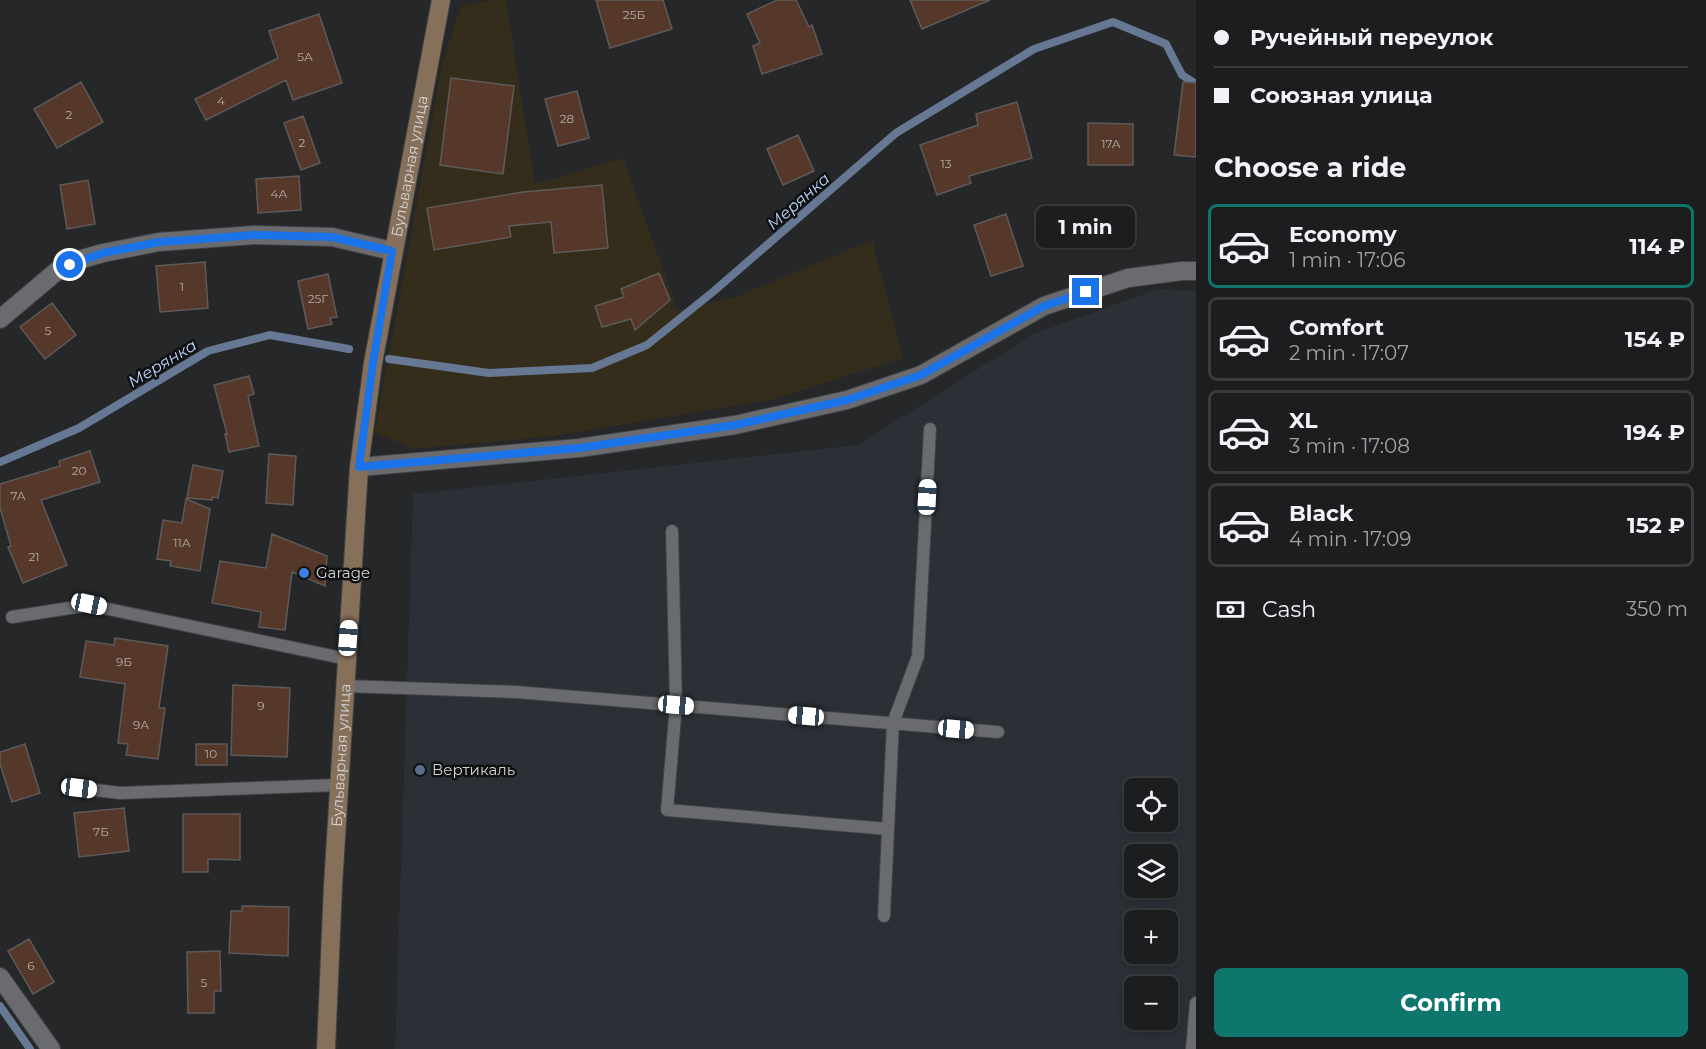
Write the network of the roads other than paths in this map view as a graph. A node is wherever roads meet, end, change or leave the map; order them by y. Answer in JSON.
{"nodes":[{"id":1,"x":441,"y":0,"type":"edge"},
{"id":2,"x":392,"y":251,"type":"junction"},
{"id":3,"x":1196,"y":271,"type":"edge"},
{"id":4,"x":0,"y":319,"type":"edge"},
{"id":5,"x":930,"y":429,"type":"dead end"},
{"id":6,"x":359,"y":467,"type":"junction"},
{"id":7,"x":672,"y":531,"type":"dead end"},
{"id":8,"x":12,"y":617,"type":"dead end"},
{"id":9,"x":347,"y":660,"type":"junction"},
{"id":10,"x":345,"y":686,"type":"junction"},
{"id":11,"x":676,"y":705,"type":"junction"},
{"id":12,"x":893,"y":723,"type":"junction"},
{"id":13,"x":998,"y":732,"type":"dead end"},
{"id":14,"x":339,"y":785,"type":"junction"},
{"id":15,"x":79,"y":788,"type":"dead end"},
{"id":16,"x":888,"y":829,"type":"junction"},
{"id":17,"x":884,"y":916,"type":"dead end"},
{"id":18,"x":0,"y":977,"type":"edge"},
{"id":19,"x":1196,"y":1002,"type":"edge"},
{"id":20,"x":51,"y":1049,"type":"edge"},
{"id":21,"x":326,"y":1049,"type":"edge"},
{"id":22,"x":1192,"y":1049,"type":"edge"}],
"edges":[{"from":1,"to":2,"type":"street","name":"Бульварная улица"},
{"from":2,"to":4,"type":"street"},
{"from":2,"to":6,"type":"street","name":"Бульварная улица"},
{"from":3,"to":6,"type":"street"},
{"from":5,"to":12,"type":"lane"},
{"from":6,"to":9,"type":"street","name":"Бульварная улица"},
{"from":7,"to":11,"type":"lane"},
{"from":8,"to":9,"type":"lane"},
{"from":9,"to":10,"type":"street","name":"Бульварная улица"},
{"from":10,"to":11,"type":"lane"},
{"from":10,"to":14,"type":"street","name":"Бульварная улица"},
{"from":11,"to":12,"type":"lane"},
{"from":11,"to":16,"type":"lane"},
{"from":12,"to":13,"type":"lane"},
{"from":12,"to":16,"type":"lane"},
{"from":14,"to":15,"type":"lane"},
{"from":14,"to":21,"type":"street","name":"Бульварная улица"},
{"from":16,"to":17,"type":"lane"},
{"from":18,"to":20,"type":"street"},
{"from":19,"to":22,"type":"lane"}]}
